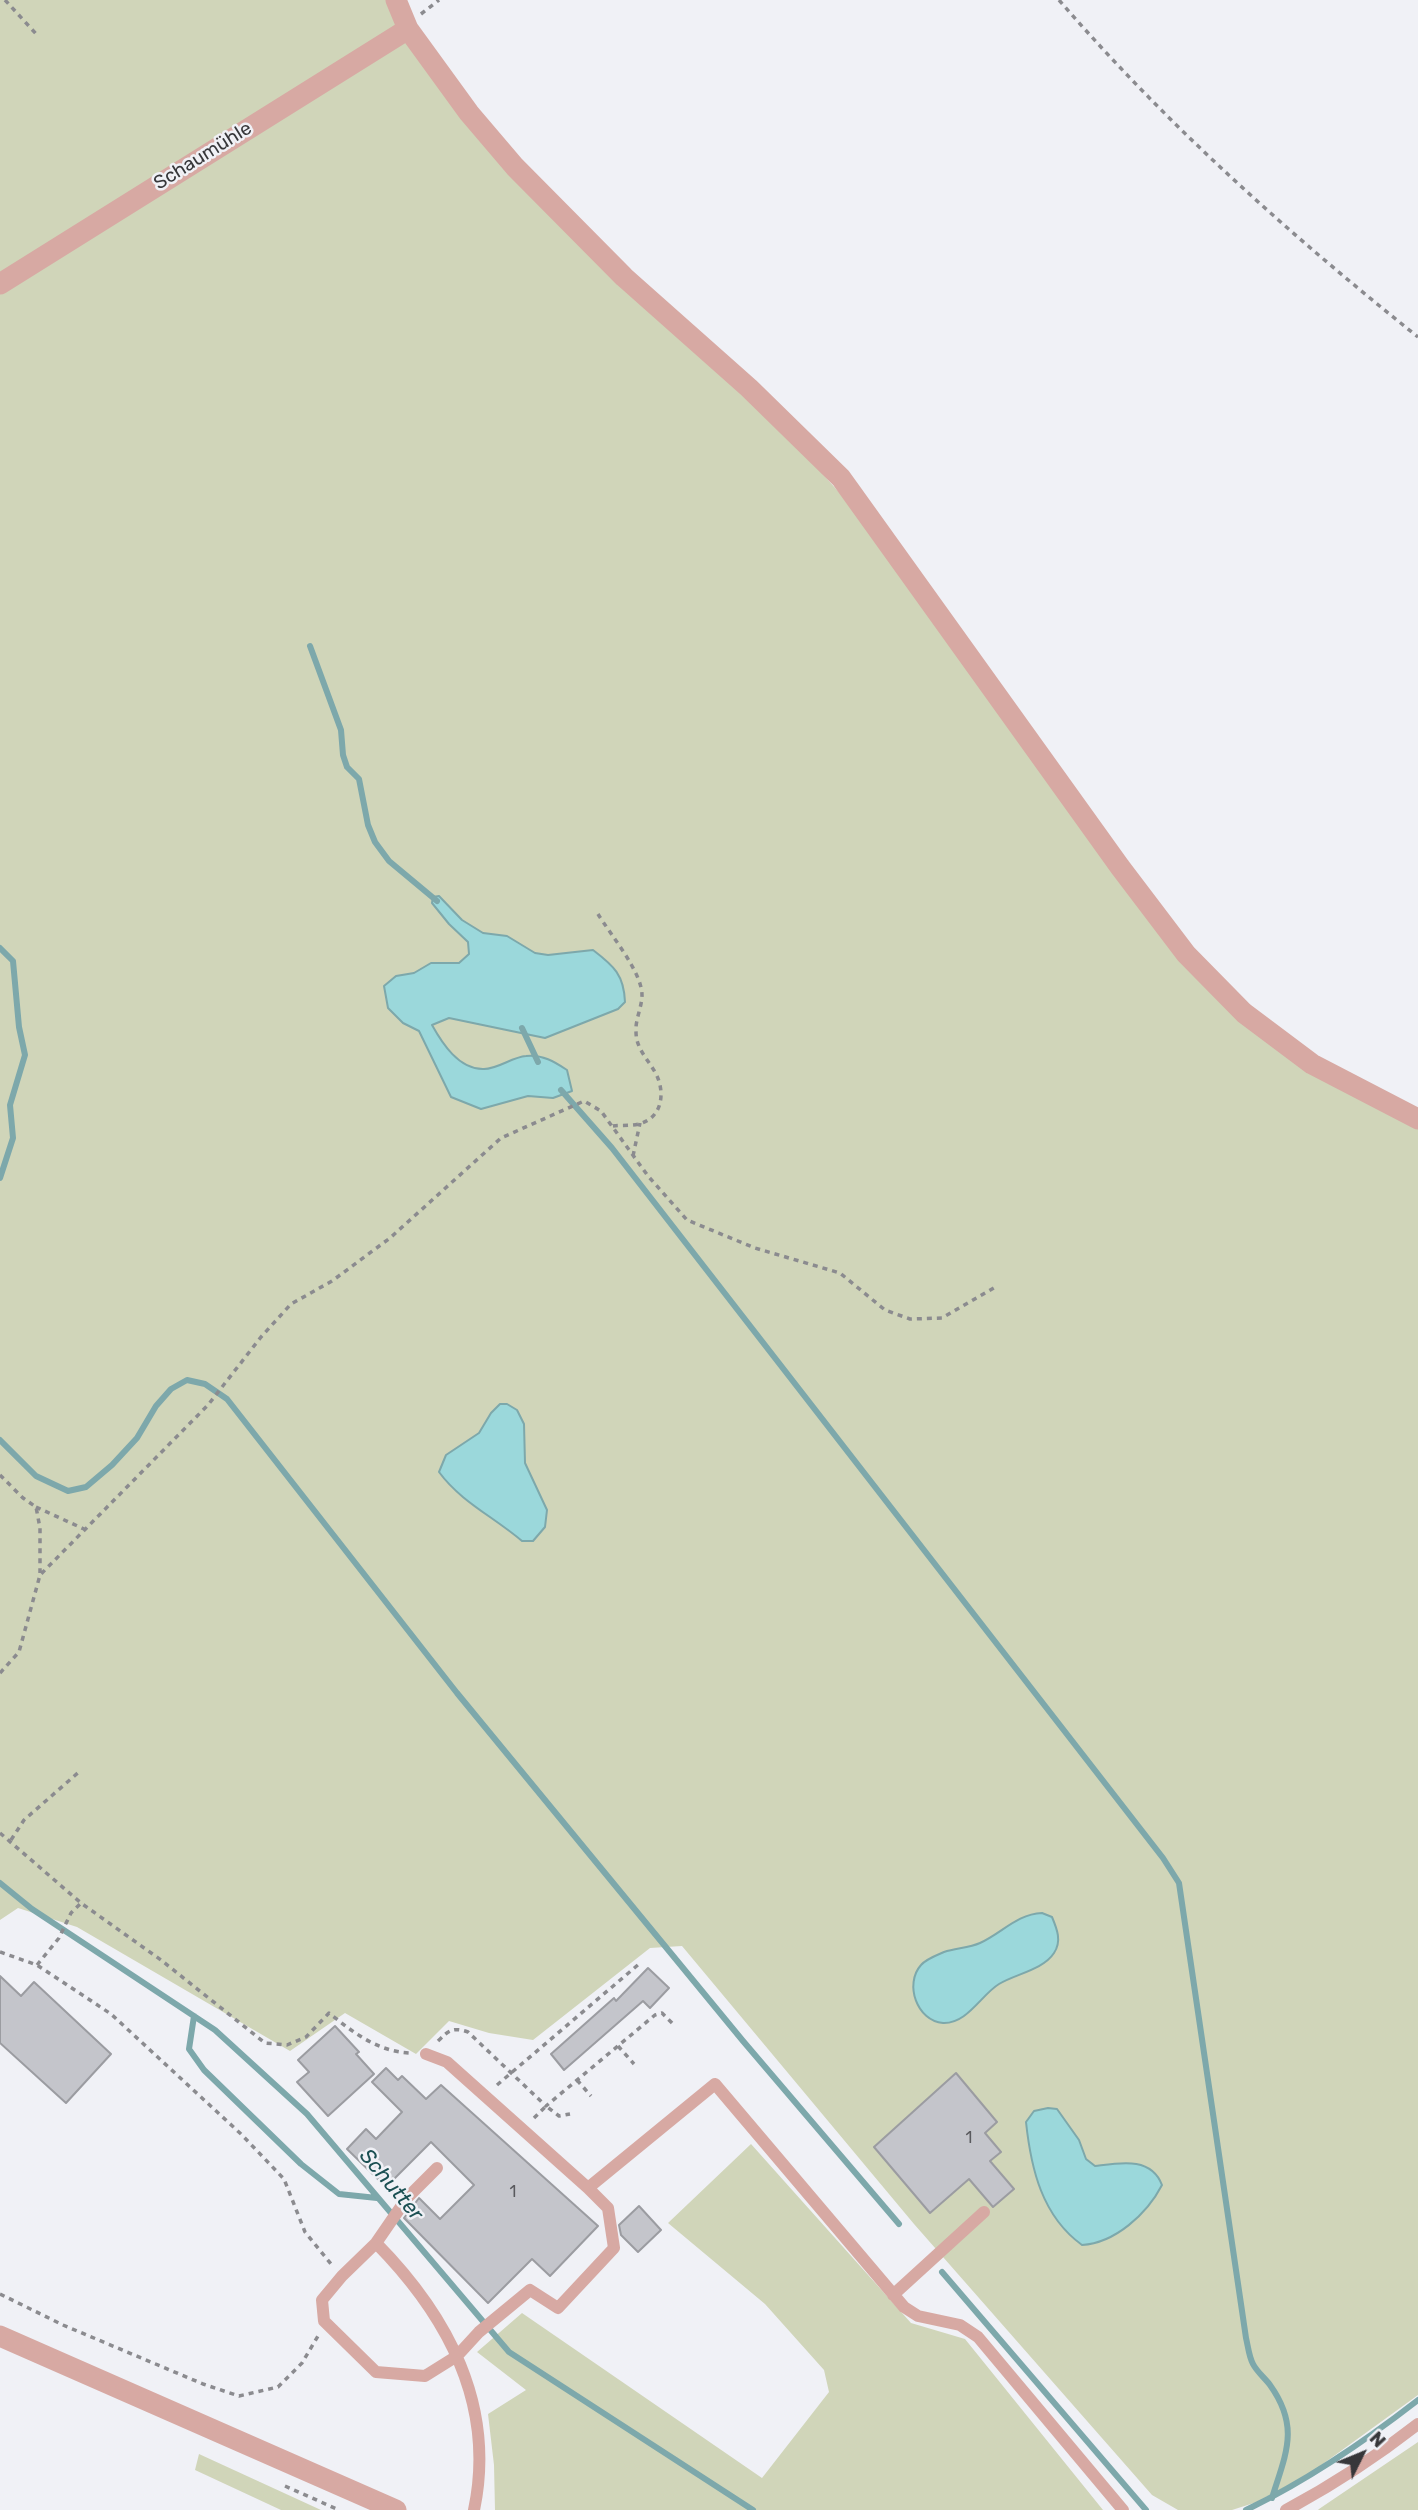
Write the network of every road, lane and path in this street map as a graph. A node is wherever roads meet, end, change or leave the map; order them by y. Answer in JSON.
{"nodes":[{"id":1,"x":5,"y":0,"type":"edge"},
{"id":2,"x":396,"y":0,"type":"edge"},
{"id":3,"x":1059,"y":0,"type":"edge"},
{"id":4,"x":408,"y":29,"type":"junction"},
{"id":5,"x":38,"y":36,"type":"dead end"},
{"id":6,"x":0,"y":284,"type":"edge"},
{"id":7,"x":1418,"y":337,"type":"edge"},
{"id":8,"x":598,"y":914,"type":"dead end"},
{"id":9,"x":1418,"y":1119,"type":"edge"},
{"id":10,"x":640,"y":1124,"type":"junction"},
{"id":11,"x":612,"y":1126,"type":"junction"},
{"id":12,"x":633,"y":1156,"type":"junction"},
{"id":13,"x":997,"y":1286,"type":"dead end"},
{"id":14,"x":0,"y":1475,"type":"edge"},
{"id":15,"x":36,"y":1507,"type":"junction"},
{"id":16,"x":84,"y":1529,"type":"junction"},
{"id":17,"x":40,"y":1575,"type":"junction"},
{"id":18,"x":0,"y":1673,"type":"edge"},
{"id":19,"x":80,"y":1771,"type":"dead end"},
{"id":20,"x":0,"y":1833,"type":"edge"},
{"id":21,"x":11,"y":1840,"type":"junction"},
{"id":22,"x":81,"y":1903,"type":"junction"},
{"id":23,"x":0,"y":1952,"type":"edge"},
{"id":24,"x":639,"y":1964,"type":"dead end"},
{"id":25,"x":37,"y":1965,"type":"junction"},
{"id":26,"x":673,"y":2024,"type":"dead end"},
{"id":27,"x":618,"y":2046,"type":"junction"},
{"id":28,"x":426,"y":2054,"type":"junction"},
{"id":29,"x":634,"y":2064,"type":"dead end"},
{"id":30,"x":511,"y":2072,"type":"junction"},
{"id":31,"x":578,"y":2080,"type":"junction"},
{"id":32,"x":486,"y":2096,"type":"junction"},
{"id":33,"x":591,"y":2096,"type":"dead end"},
{"id":34,"x":546,"y":2106,"type":"junction"},
{"id":35,"x":570,"y":2114,"type":"dead end"},
{"id":36,"x":522,"y":2129,"type":"junction"},
{"id":37,"x":437,"y":2168,"type":"dead end"},
{"id":38,"x":588,"y":2188,"type":"junction"},
{"id":39,"x":984,"y":2212,"type":"dead end"},
{"id":40,"x":376,"y":2244,"type":"junction"},
{"id":41,"x":342,"y":2276,"type":"junction"},
{"id":42,"x":0,"y":2294,"type":"edge"},
{"id":43,"x":893,"y":2295,"type":"junction"},
{"id":44,"x":324,"y":2321,"type":"junction"},
{"id":45,"x":0,"y":2336,"type":"edge"},
{"id":46,"x":457,"y":2356,"type":"junction"},
{"id":47,"x":1418,"y":2424,"type":"edge"},
{"id":48,"x":396,"y":2510,"type":"edge"},
{"id":49,"x":474,"y":2510,"type":"edge"},
{"id":50,"x":1123,"y":2510,"type":"edge"},
{"id":51,"x":1286,"y":2510,"type":"edge"}],
"edges":[{"from":1,"to":5,"type":"path"},
{"from":2,"to":4,"type":"street"},
{"from":3,"to":7,"type":"path"},
{"from":4,"to":6,"type":"street","name":"Schaumühle"},
{"from":4,"to":9,"type":"street"},
{"from":8,"to":10,"type":"path"},
{"from":10,"to":11,"type":"path"},
{"from":10,"to":12,"type":"path"},
{"from":11,"to":12,"type":"path"},
{"from":11,"to":16,"type":"path"},
{"from":12,"to":13,"type":"path"},
{"from":14,"to":15,"type":"path"},
{"from":15,"to":16,"type":"path"},
{"from":15,"to":17,"type":"path"},
{"from":16,"to":17,"type":"path"},
{"from":17,"to":18,"type":"path"},
{"from":19,"to":21,"type":"path"},
{"from":20,"to":21,"type":"path"},
{"from":21,"to":22,"type":"path"},
{"from":22,"to":25,"type":"path"},
{"from":22,"to":28,"type":"path"},
{"from":23,"to":25,"type":"path"},
{"from":24,"to":30,"type":"path"},
{"from":25,"to":41,"type":"path"},
{"from":26,"to":27,"type":"path"},
{"from":27,"to":29,"type":"path"},
{"from":27,"to":31,"type":"path"},
{"from":28,"to":30,"type":"path"},
{"from":28,"to":32,"type":"lane"},
{"from":30,"to":32,"type":"path"},
{"from":30,"to":34,"type":"path"},
{"from":31,"to":33,"type":"path"},
{"from":31,"to":34,"type":"path"},
{"from":32,"to":36,"type":"lane"},
{"from":34,"to":35,"type":"path"},
{"from":34,"to":36,"type":"path"},
{"from":36,"to":38,"type":"lane"},
{"from":37,"to":40,"type":"lane"},
{"from":38,"to":43,"type":"lane"},
{"from":38,"to":46,"type":"lane"},
{"from":39,"to":43,"type":"lane"},
{"from":40,"to":41,"type":"lane"},
{"from":40,"to":46,"type":"lane"},
{"from":41,"to":44,"type":"lane"},
{"from":42,"to":44,"type":"path"},
{"from":43,"to":50,"type":"lane"},
{"from":44,"to":46,"type":"lane"},
{"from":45,"to":48,"type":"street"},
{"from":46,"to":49,"type":"lane"},
{"from":47,"to":51,"type":"lane"}]}
